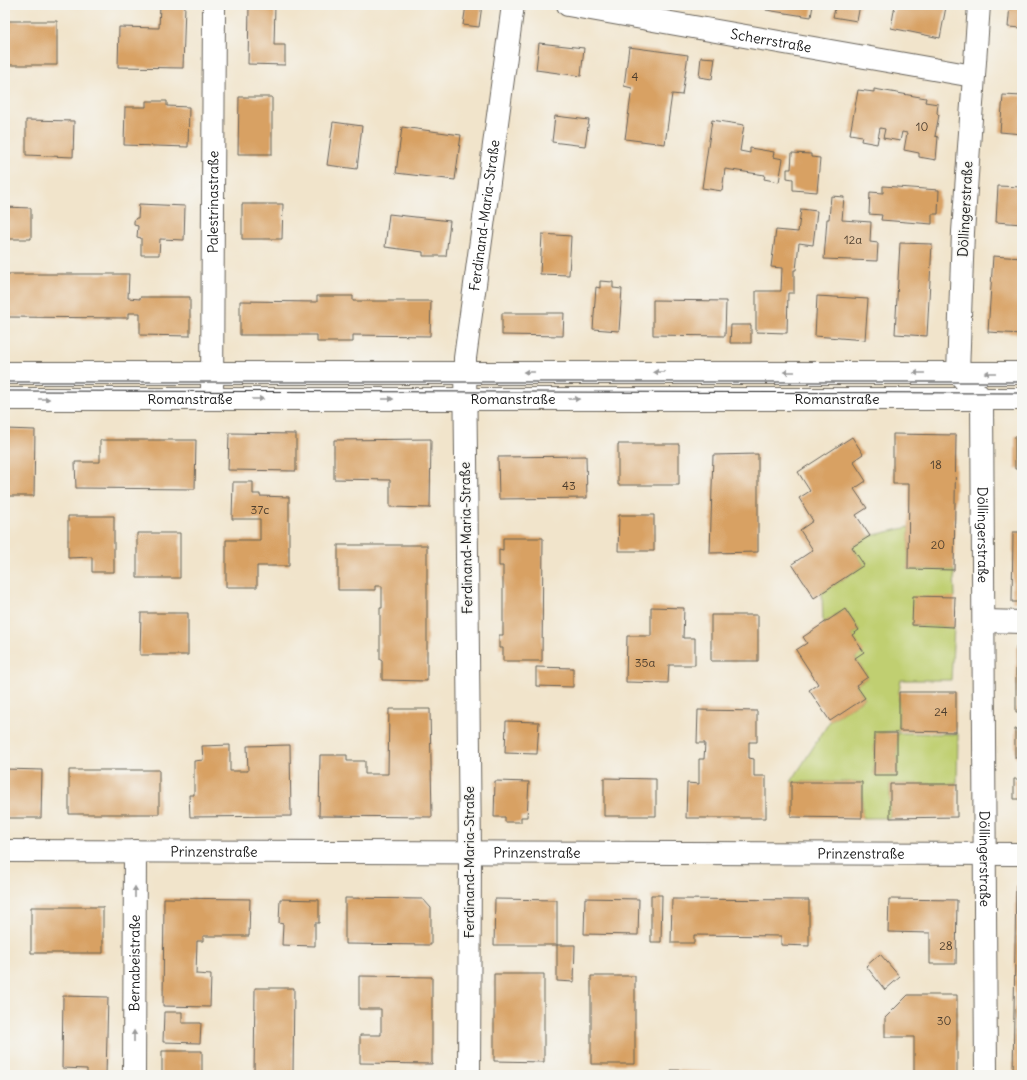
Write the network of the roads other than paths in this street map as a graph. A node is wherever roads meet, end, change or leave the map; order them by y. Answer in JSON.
{"nodes":[{"id":1,"x":214,"y":5,"type":"edge"},
{"id":2,"x":514,"y":5,"type":"edge"},
{"id":3,"x":568,"y":5,"type":"edge"},
{"id":4,"x":979,"y":5,"type":"edge"},
{"id":5,"x":973,"y":76,"type":"junction"},
{"id":6,"x":5,"y":372,"type":"edge"},
{"id":7,"x":465,"y":372,"type":"junction"},
{"id":8,"x":212,"y":373,"type":"junction"},
{"id":9,"x":958,"y":373,"type":"junction"},
{"id":10,"x":1022,"y":373,"type":"edge"},
{"id":11,"x":982,"y":398,"type":"junction"},
{"id":12,"x":1022,"y":398,"type":"edge"},
{"id":13,"x":5,"y":399,"type":"edge"},
{"id":14,"x":212,"y":399,"type":"junction"},
{"id":15,"x":465,"y":399,"type":"junction"},
{"id":16,"x":984,"y":621,"type":"junction"},
{"id":17,"x":1022,"y":622,"type":"edge"},
{"id":18,"x":5,"y":851,"type":"edge"},
{"id":19,"x":135,"y":851,"type":"junction"},
{"id":20,"x":470,"y":853,"type":"junction"},
{"id":21,"x":985,"y":853,"type":"junction"},
{"id":22,"x":1022,"y":854,"type":"edge"},
{"id":23,"x":134,"y":1075,"type":"edge"},
{"id":24,"x":469,"y":1075,"type":"edge"},
{"id":25,"x":986,"y":1075,"type":"edge"}],
"edges":[{"from":1,"to":8,"type":"street","name":"Palestrinastraße"},
{"from":2,"to":7,"type":"street","name":"Ferdinand-Maria-Straße"},
{"from":3,"to":5,"type":"street","name":"Scherrstraße"},
{"from":4,"to":5,"type":"street","name":"Döllingerstraße"},
{"from":5,"to":9,"type":"street","name":"Döllingerstraße"},
{"from":6,"to":8,"type":"street","name":"Romanstraße"},
{"from":7,"to":8,"type":"street","name":"Romanstraße"},
{"from":9,"to":7,"type":"street","name":"Romanstraße","one_way":true},
{"from":7,"to":15,"type":"street","name":"Ferdinand-Maria-Straße"},
{"from":8,"to":14,"type":"street","name":"Palestrinastraße"},
{"from":10,"to":9,"type":"street","name":"Romanstraße","one_way":true},
{"from":9,"to":11,"type":"street"},
{"from":11,"to":12,"type":"street","name":"Romanstraße"},
{"from":15,"to":11,"type":"street","name":"Romanstraße","one_way":true},
{"from":11,"to":16,"type":"street","name":"Döllingerstraße"},
{"from":13,"to":14,"type":"street","name":"Romanstraße","one_way":true},
{"from":14,"to":15,"type":"street","name":"Romanstraße","one_way":true},
{"from":15,"to":20,"type":"street","name":"Ferdinand-Maria-Straße"},
{"from":16,"to":17,"type":"street"},
{"from":16,"to":21,"type":"street","name":"Döllingerstraße"},
{"from":18,"to":19,"type":"street","name":"Prinzenstraße"},
{"from":19,"to":20,"type":"street","name":"Prinzenstraße"},
{"from":23,"to":19,"type":"street","name":"Bernabeistraße","one_way":true},
{"from":20,"to":21,"type":"street","name":"Prinzenstraße"},
{"from":20,"to":24,"type":"street","name":"Ferdinand-Maria-Straße"},
{"from":21,"to":22,"type":"street","name":"Prinzenstraße"},
{"from":21,"to":25,"type":"street","name":"Döllingerstraße"}]}
